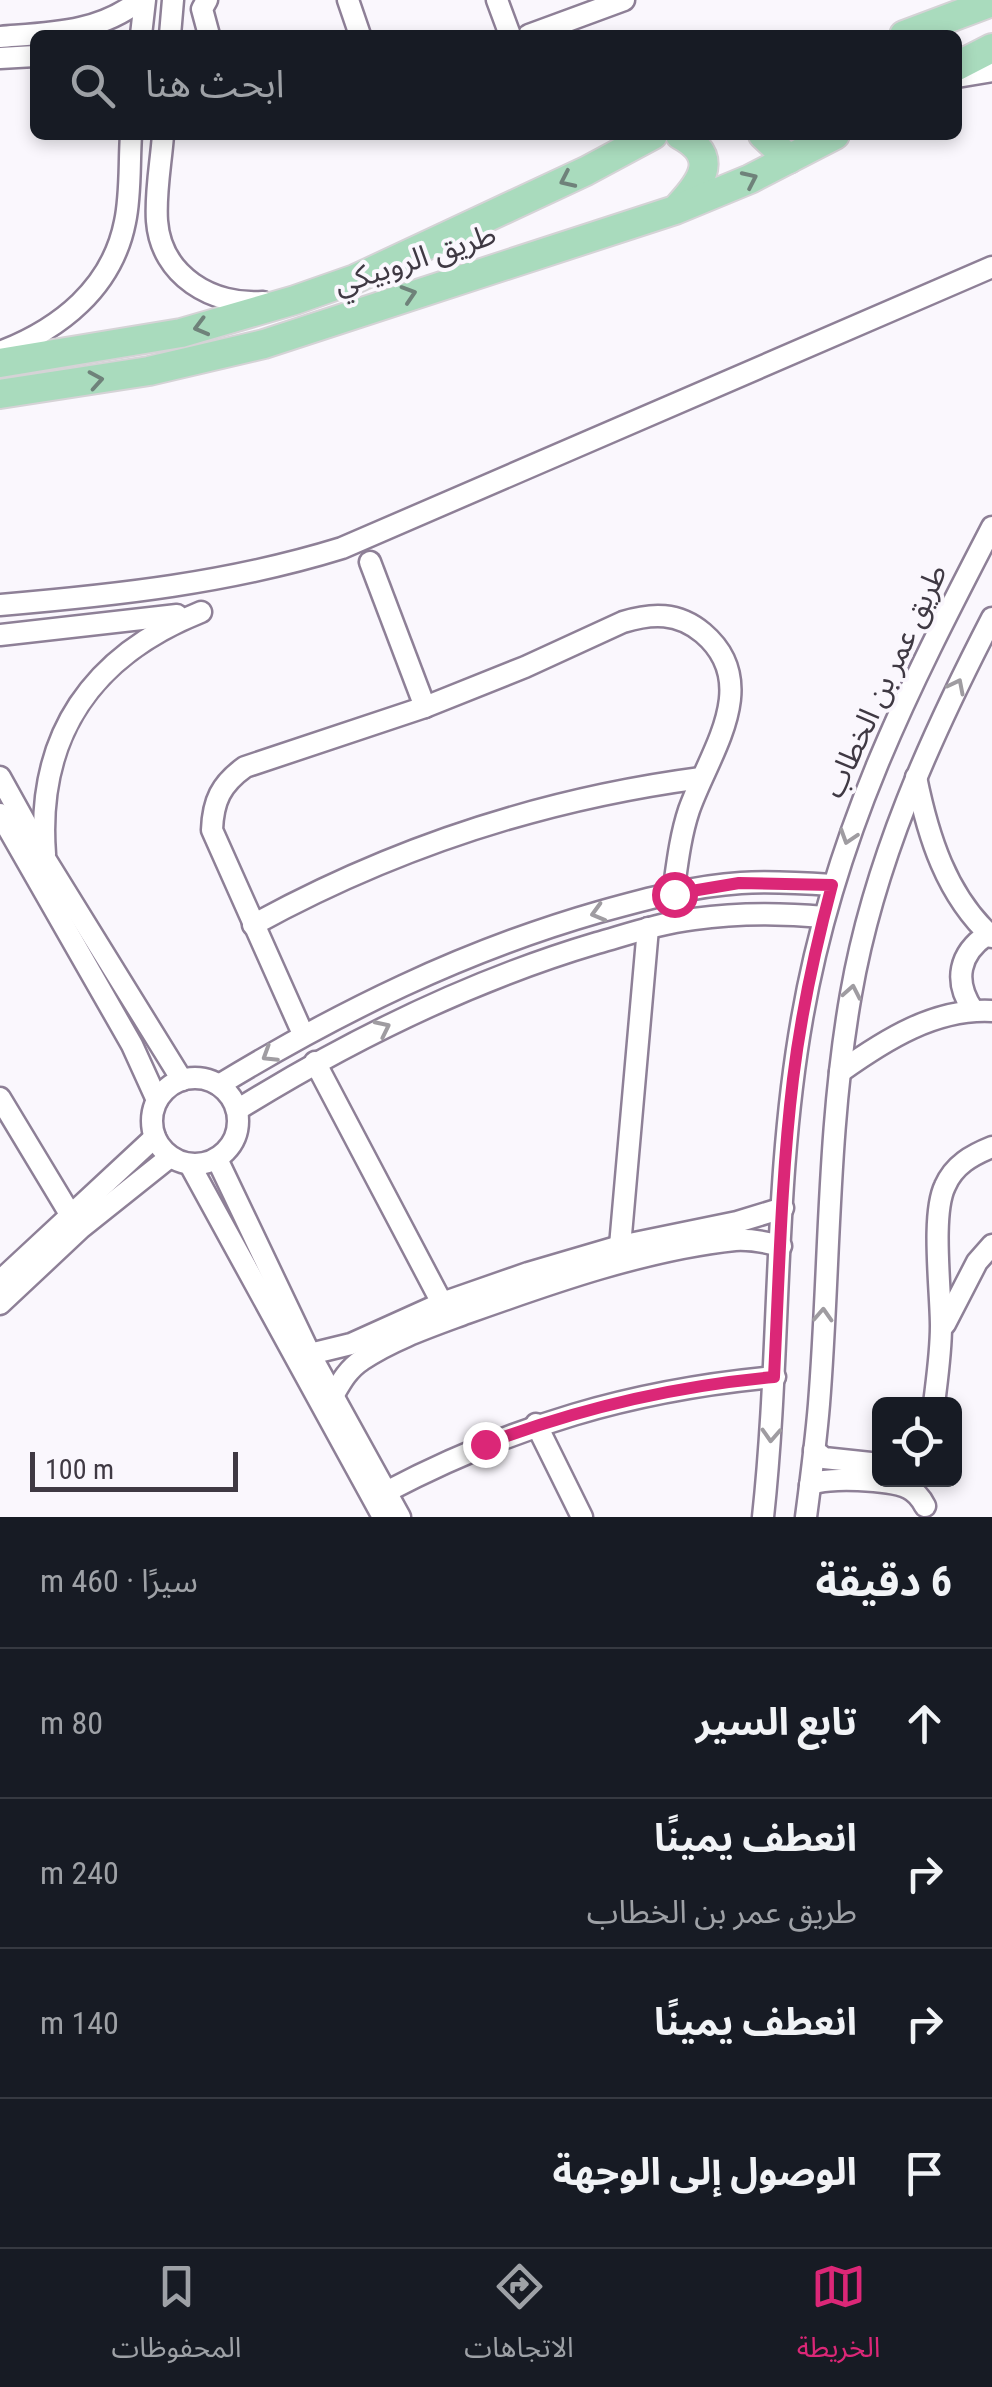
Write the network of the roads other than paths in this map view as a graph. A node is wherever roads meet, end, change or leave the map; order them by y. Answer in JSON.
{"nodes":[{"id":1,"x":142,"y":0,"type":"edge"},
{"id":2,"x":173,"y":0,"type":"edge"},
{"id":3,"x":207,"y":0,"type":"edge"},
{"id":4,"x":348,"y":0,"type":"edge"},
{"id":5,"x":497,"y":0,"type":"edge"},
{"id":6,"x":624,"y":0,"type":"edge"},
{"id":7,"x":992,"y":2,"type":"edge"},
{"id":8,"x":588,"y":6,"type":"edge"},
{"id":9,"x":80,"y":30,"type":"edge"},
{"id":10,"x":141,"y":30,"type":"edge"},
{"id":11,"x":170,"y":30,"type":"edge"},
{"id":12,"x":208,"y":30,"type":"edge"},
{"id":13,"x":358,"y":30,"type":"edge"},
{"id":14,"x":508,"y":30,"type":"edge"},
{"id":15,"x":539,"y":30,"type":"edge"},
{"id":16,"x":917,"y":30,"type":"edge"},
{"id":17,"x":30,"y":34,"type":"edge"},
{"id":18,"x":0,"y":37,"type":"edge"},
{"id":19,"x":992,"y":48,"type":"edge"},
{"id":20,"x":30,"y":56,"type":"edge"},
{"id":21,"x":0,"y":58,"type":"edge"},
{"id":22,"x":962,"y":63,"type":"edge"},
{"id":23,"x":992,"y":71,"type":"edge"},
{"id":24,"x":962,"y":76,"type":"edge"},
{"id":25,"x":131,"y":140,"type":"edge"},
{"id":26,"x":163,"y":140,"type":"edge"},
{"id":27,"x":644,"y":140,"type":"edge"},
{"id":28,"x":687,"y":140,"type":"edge"},
{"id":29,"x":769,"y":140,"type":"edge"},
{"id":30,"x":825,"y":140,"type":"edge"},
{"id":31,"x":789,"y":159,"type":"junction"},
{"id":32,"x":676,"y":210,"type":"junction"},
{"id":33,"x":126,"y":219,"type":"junction"},
{"id":34,"x":156,"y":221,"type":"junction"},
{"id":35,"x":992,"y":267,"type":"edge"},
{"id":36,"x":295,"y":300,"type":"junction"},
{"id":37,"x":0,"y":352,"type":"edge"},
{"id":38,"x":0,"y":363,"type":"edge"},
{"id":39,"x":0,"y":394,"type":"edge"},
{"id":40,"x":992,"y":527,"type":"edge"},
{"id":41,"x":370,"y":562,"type":"dead end"},
{"id":42,"x":196,"y":585,"type":"junction"},
{"id":43,"x":0,"y":606,"type":"edge"},
{"id":44,"x":202,"y":612,"type":"junction"},
{"id":45,"x":992,"y":618,"type":"edge"},
{"id":46,"x":0,"y":636,"type":"edge"},
{"id":47,"x":425,"y":707,"type":"junction"},
{"id":48,"x":0,"y":777,"type":"edge"},
{"id":49,"x":916,"y":777,"type":"junction"},
{"id":50,"x":701,"y":778,"type":"junction"},
{"id":51,"x":0,"y":814,"type":"edge"},
{"id":52,"x":46,"y":860,"type":"junction"},
{"id":53,"x":832,"y":885,"type":"junction"},
{"id":54,"x":674,"y":894,"type":"junction"},
{"id":55,"x":824,"y":917,"type":"junction"},
{"id":56,"x":253,"y":925,"type":"junction"},
{"id":57,"x":648,"y":928,"type":"junction"},
{"id":58,"x":990,"y":936,"type":"edge"},
{"id":59,"x":982,"y":1011,"type":"edge"},
{"id":60,"x":302,"y":1034,"type":"junction"},
{"id":61,"x":314,"y":1062,"type":"junction"},
{"id":62,"x":840,"y":1072,"type":"junction"},
{"id":63,"x":182,"y":1080,"type":"junction"},
{"id":64,"x":219,"y":1085,"type":"junction"},
{"id":65,"x":0,"y":1098,"type":"edge"},
{"id":66,"x":158,"y":1100,"type":"junction"},
{"id":67,"x":237,"y":1110,"type":"junction"},
{"id":68,"x":154,"y":1137,"type":"junction"},
{"id":69,"x":992,"y":1147,"type":"edge"},
{"id":70,"x":217,"y":1158,"type":"junction"},
{"id":71,"x":180,"y":1161,"type":"junction"},
{"id":72,"x":783,"y":1208,"type":"junction"},
{"id":73,"x":70,"y":1214,"type":"junction"},
{"id":74,"x":992,"y":1245,"type":"edge"},
{"id":75,"x":620,"y":1246,"type":"junction"},
{"id":76,"x":781,"y":1246,"type":"junction"},
{"id":77,"x":0,"y":1281,"type":"edge"},
{"id":78,"x":442,"y":1303,"type":"junction"},
{"id":79,"x":0,"y":1304,"type":"edge"},
{"id":80,"x":941,"y":1332,"type":"junction"},
{"id":81,"x":310,"y":1354,"type":"junction"},
{"id":82,"x":774,"y":1377,"type":"junction"},
{"id":83,"x":333,"y":1396,"type":"junction"},
{"id":84,"x":935,"y":1397,"type":"edge"},
{"id":85,"x":536,"y":1424,"type":"junction"},
{"id":86,"x":814,"y":1450,"type":"junction"},
{"id":87,"x":872,"y":1463,"type":"edge"},
{"id":88,"x":810,"y":1485,"type":"junction"},
{"id":89,"x":386,"y":1492,"type":"junction"},
{"id":90,"x":925,"y":1511,"type":"edge"},
{"id":91,"x":383,"y":1517,"type":"edge"},
{"id":92,"x":400,"y":1517,"type":"edge"},
{"id":93,"x":582,"y":1517,"type":"edge"},
{"id":94,"x":763,"y":1517,"type":"edge"},
{"id":95,"x":806,"y":1517,"type":"edge"}],
"edges":[{"from":1,"to":9,"type":"street"},
{"from":1,"to":10,"type":"street"},
{"from":2,"to":11,"type":"street"},
{"from":3,"to":12,"type":"street"},
{"from":4,"to":13,"type":"street"},
{"from":5,"to":14,"type":"street"},
{"from":6,"to":8,"type":"street"},
{"from":7,"to":16,"type":"main road"},
{"from":8,"to":15,"type":"street"},
{"from":17,"to":18,"type":"street"},
{"from":19,"to":22,"type":"main road"},
{"from":20,"to":21,"type":"street"},
{"from":23,"to":24,"type":"street"},
{"from":25,"to":33,"type":"street"},
{"from":26,"to":34,"type":"street"},
{"from":27,"to":36,"type":"main road","name":"طريق الروبيكي","one_way":true},
{"from":28,"to":32,"type":"main road"},
{"from":29,"to":31,"type":"main road"},
{"from":30,"to":31,"type":"main road","name":"طريق الروبيكي"},
{"from":32,"to":31,"type":"main road","name":"طريق الروبيكي","one_way":true},
{"from":39,"to":32,"type":"main road","name":"طريق الروبيكي","one_way":true},
{"from":33,"to":34,"type":"street"},
{"from":33,"to":37,"type":"street"},
{"from":34,"to":36,"type":"street"},
{"from":35,"to":42,"type":"street"},
{"from":36,"to":38,"type":"main road","name":"طريق الروبيكي","one_way":true},
{"from":40,"to":53,"type":"street","name":"طريق عمر بن الخطاب","one_way":true},
{"from":41,"to":47,"type":"street"},
{"from":42,"to":43,"type":"street"},
{"from":42,"to":44,"type":"street"},
{"from":44,"to":46,"type":"street"},
{"from":44,"to":52,"type":"street"},
{"from":49,"to":45,"type":"street","one_way":true},
{"from":47,"to":50,"type":"street"},
{"from":47,"to":56,"type":"street"},
{"from":48,"to":52,"type":"street"},
{"from":49,"to":58,"type":"street"},
{"from":62,"to":49,"type":"street","one_way":true},
{"from":50,"to":54,"type":"street"},
{"from":50,"to":56,"type":"street"},
{"from":51,"to":66,"type":"street"},
{"from":52,"to":63,"type":"street"},
{"from":53,"to":54,"type":"street"},
{"from":53,"to":55,"type":"street","name":"طريق عمر بن الخطاب"},
{"from":54,"to":60,"type":"street","one_way":true},
{"from":55,"to":57,"type":"street"},
{"from":55,"to":72,"type":"street","name":"طريق عمر بن الخطاب"},
{"from":56,"to":60,"type":"street"},
{"from":61,"to":57,"type":"street","one_way":true},
{"from":57,"to":75,"type":"street"},
{"from":58,"to":59,"type":"street"},
{"from":59,"to":62,"type":"street"},
{"from":60,"to":64,"type":"street","one_way":true},
{"from":61,"to":67,"type":"street"},
{"from":61,"to":78,"type":"street"},
{"from":86,"to":62,"type":"street","one_way":true},
{"from":63,"to":64,"type":"street"},
{"from":63,"to":66,"type":"street"},
{"from":64,"to":67,"type":"street"},
{"from":65,"to":73,"type":"street"},
{"from":66,"to":68,"type":"street"},
{"from":67,"to":70,"type":"street"},
{"from":68,"to":71,"type":"street"},
{"from":68,"to":73,"type":"street"},
{"from":69,"to":80,"type":"street"},
{"from":70,"to":71,"type":"street"},
{"from":70,"to":81,"type":"street"},
{"from":71,"to":79,"type":"street"},
{"from":71,"to":91,"type":"street"},
{"from":72,"to":75,"type":"street"},
{"from":72,"to":76,"type":"street","name":"طريق عمر بن الخطاب"},
{"from":73,"to":77,"type":"street"},
{"from":74,"to":80,"type":"street"},
{"from":75,"to":78,"type":"street"},
{"from":76,"to":82,"type":"street","name":"طريق عمر بن الخطاب"},
{"from":76,"to":83,"type":"street"},
{"from":78,"to":81,"type":"street"},
{"from":80,"to":84,"type":"street"},
{"from":81,"to":83,"type":"street"},
{"from":82,"to":85,"type":"street"},
{"from":82,"to":94,"type":"street","name":"طريق عمر بن الخطاب","one_way":true},
{"from":83,"to":89,"type":"street"},
{"from":85,"to":89,"type":"street"},
{"from":85,"to":93,"type":"street"},
{"from":86,"to":87,"type":"street"},
{"from":86,"to":88,"type":"street"},
{"from":88,"to":90,"type":"street"},
{"from":88,"to":95,"type":"street"},
{"from":89,"to":92,"type":"street"}]}
